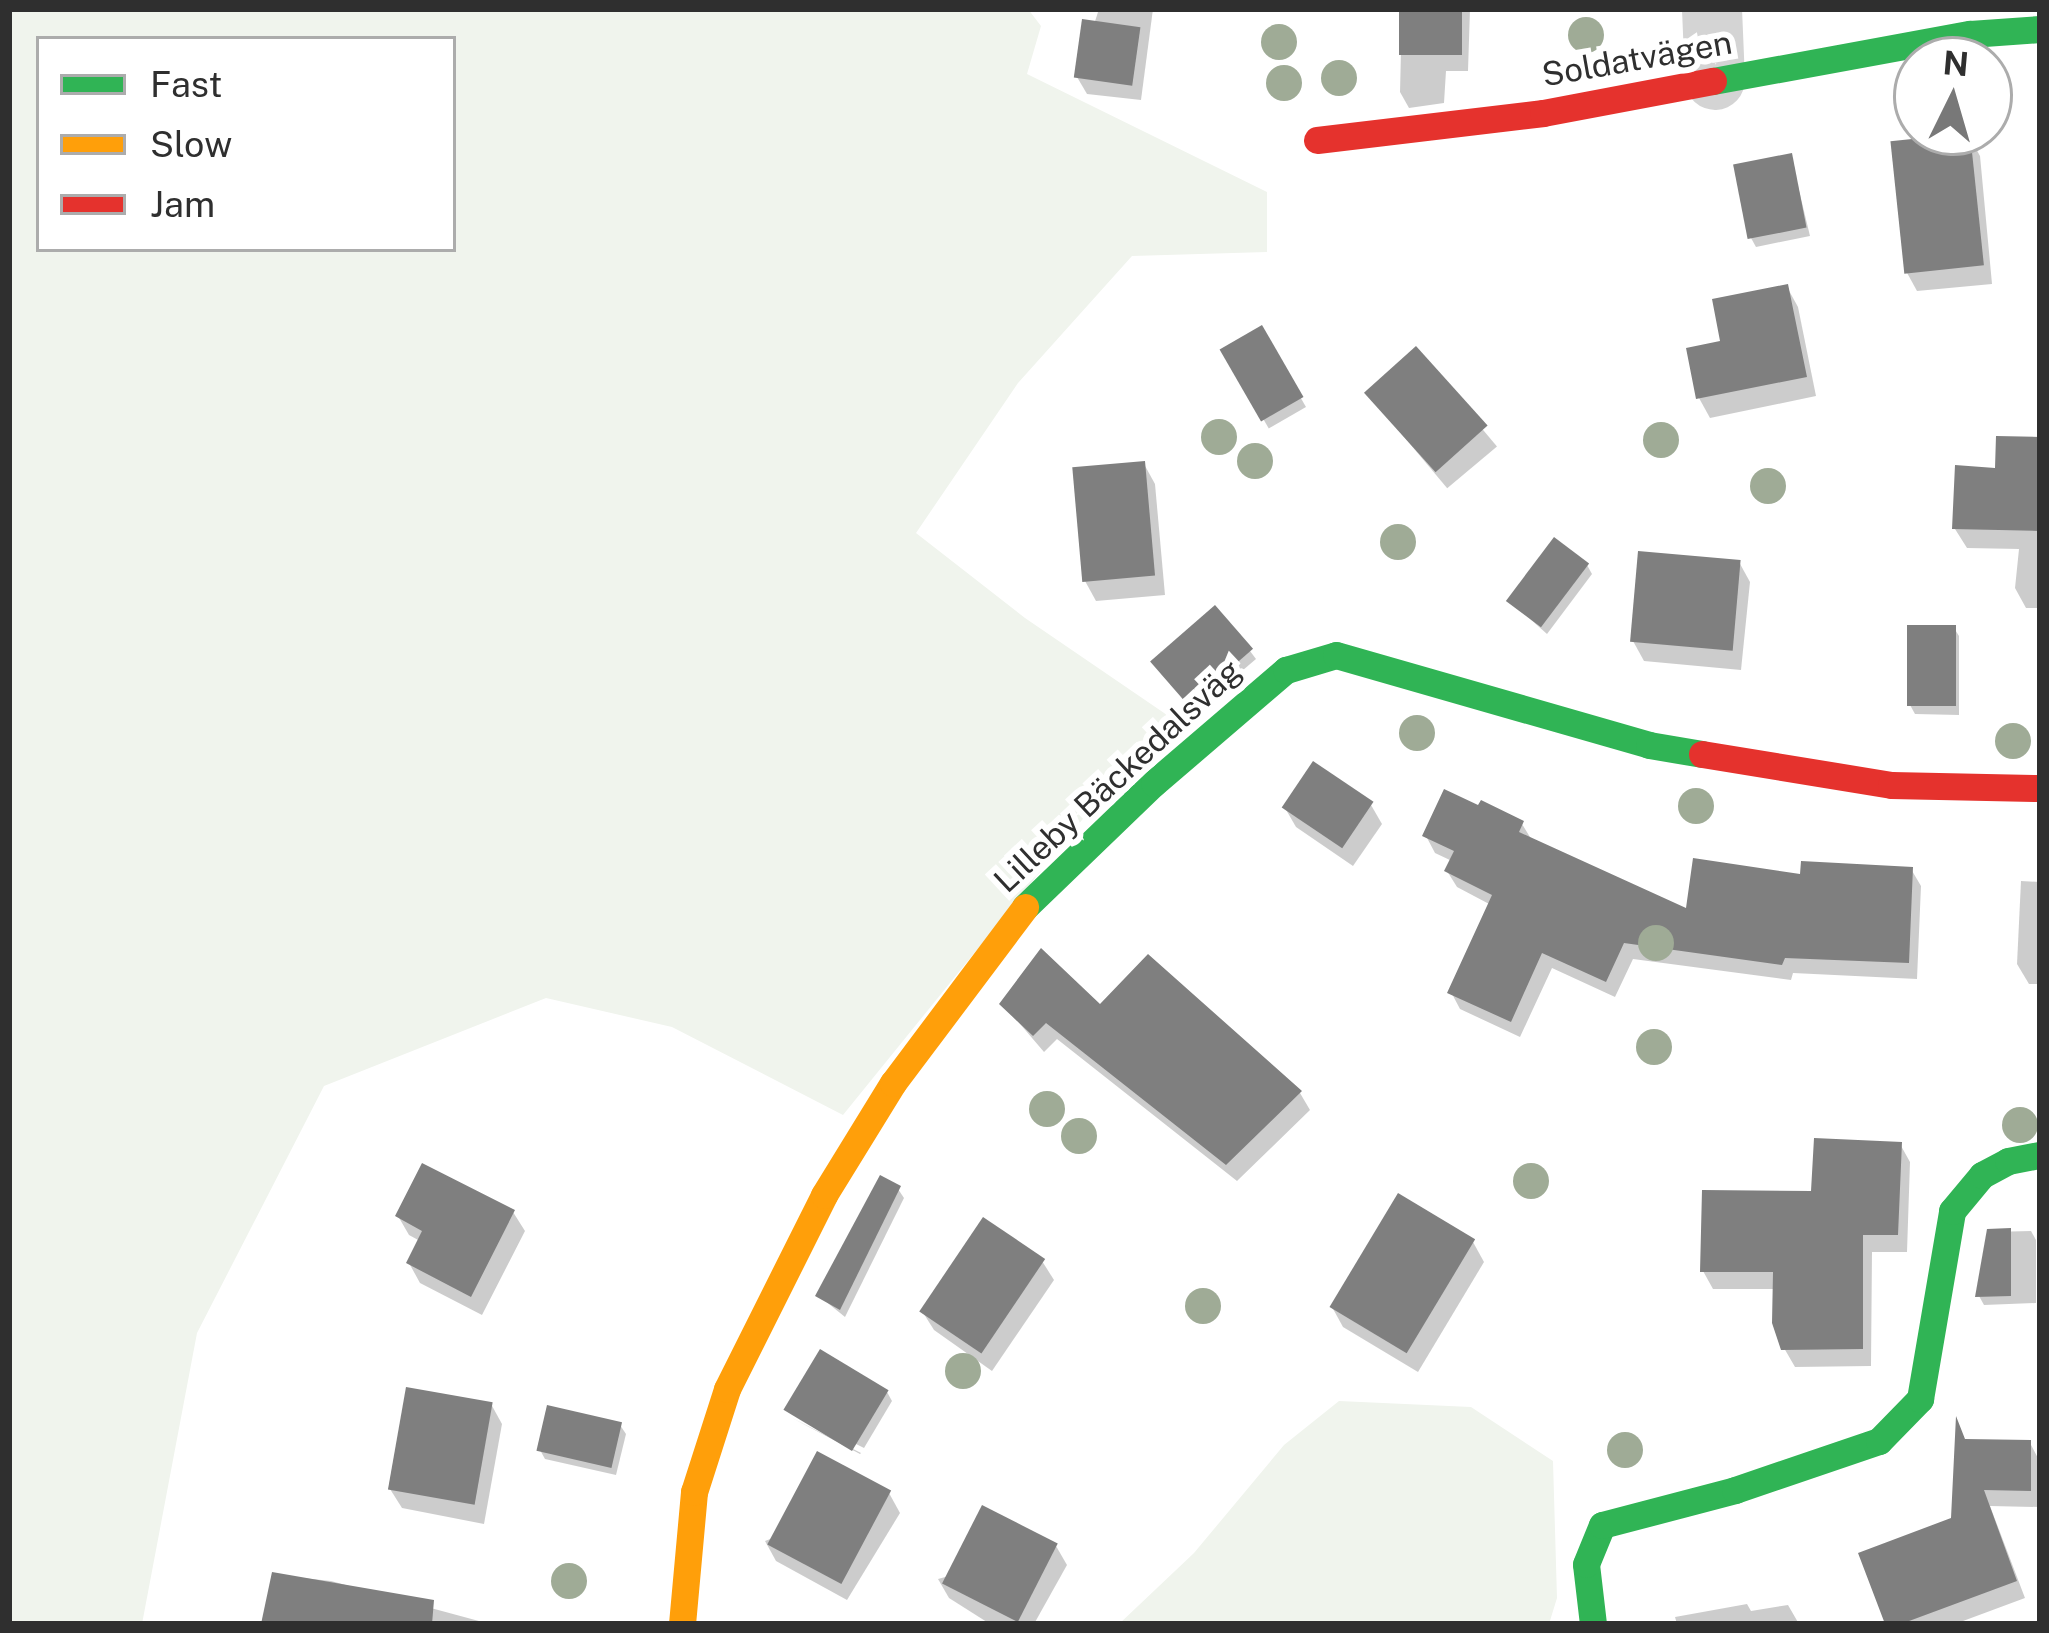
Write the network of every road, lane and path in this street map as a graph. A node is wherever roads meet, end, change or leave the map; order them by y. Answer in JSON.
{"nodes":[{"id":1,"x":1712,"y":9,"type":"edge"},
{"id":2,"x":2040,"y":29,"type":"edge"},
{"id":3,"x":1714,"y":80,"type":"junction"},
{"id":4,"x":1317,"y":140,"type":"dead end"},
{"id":5,"x":2040,"y":788,"type":"edge"},
{"id":6,"x":2040,"y":1155,"type":"edge"},
{"id":7,"x":682,"y":1624,"type":"edge"},
{"id":8,"x":1593,"y":1624,"type":"edge"}],
"edges":[{"from":1,"to":3,"type":"street"},
{"from":2,"to":3,"type":"street","name":"Soldatvägen"},
{"from":3,"to":4,"type":"street","name":"Soldatvägen"},
{"from":5,"to":7,"type":"street","name":"Lilleby Bäckedalsväg"},
{"from":6,"to":8,"type":"street"}]}
